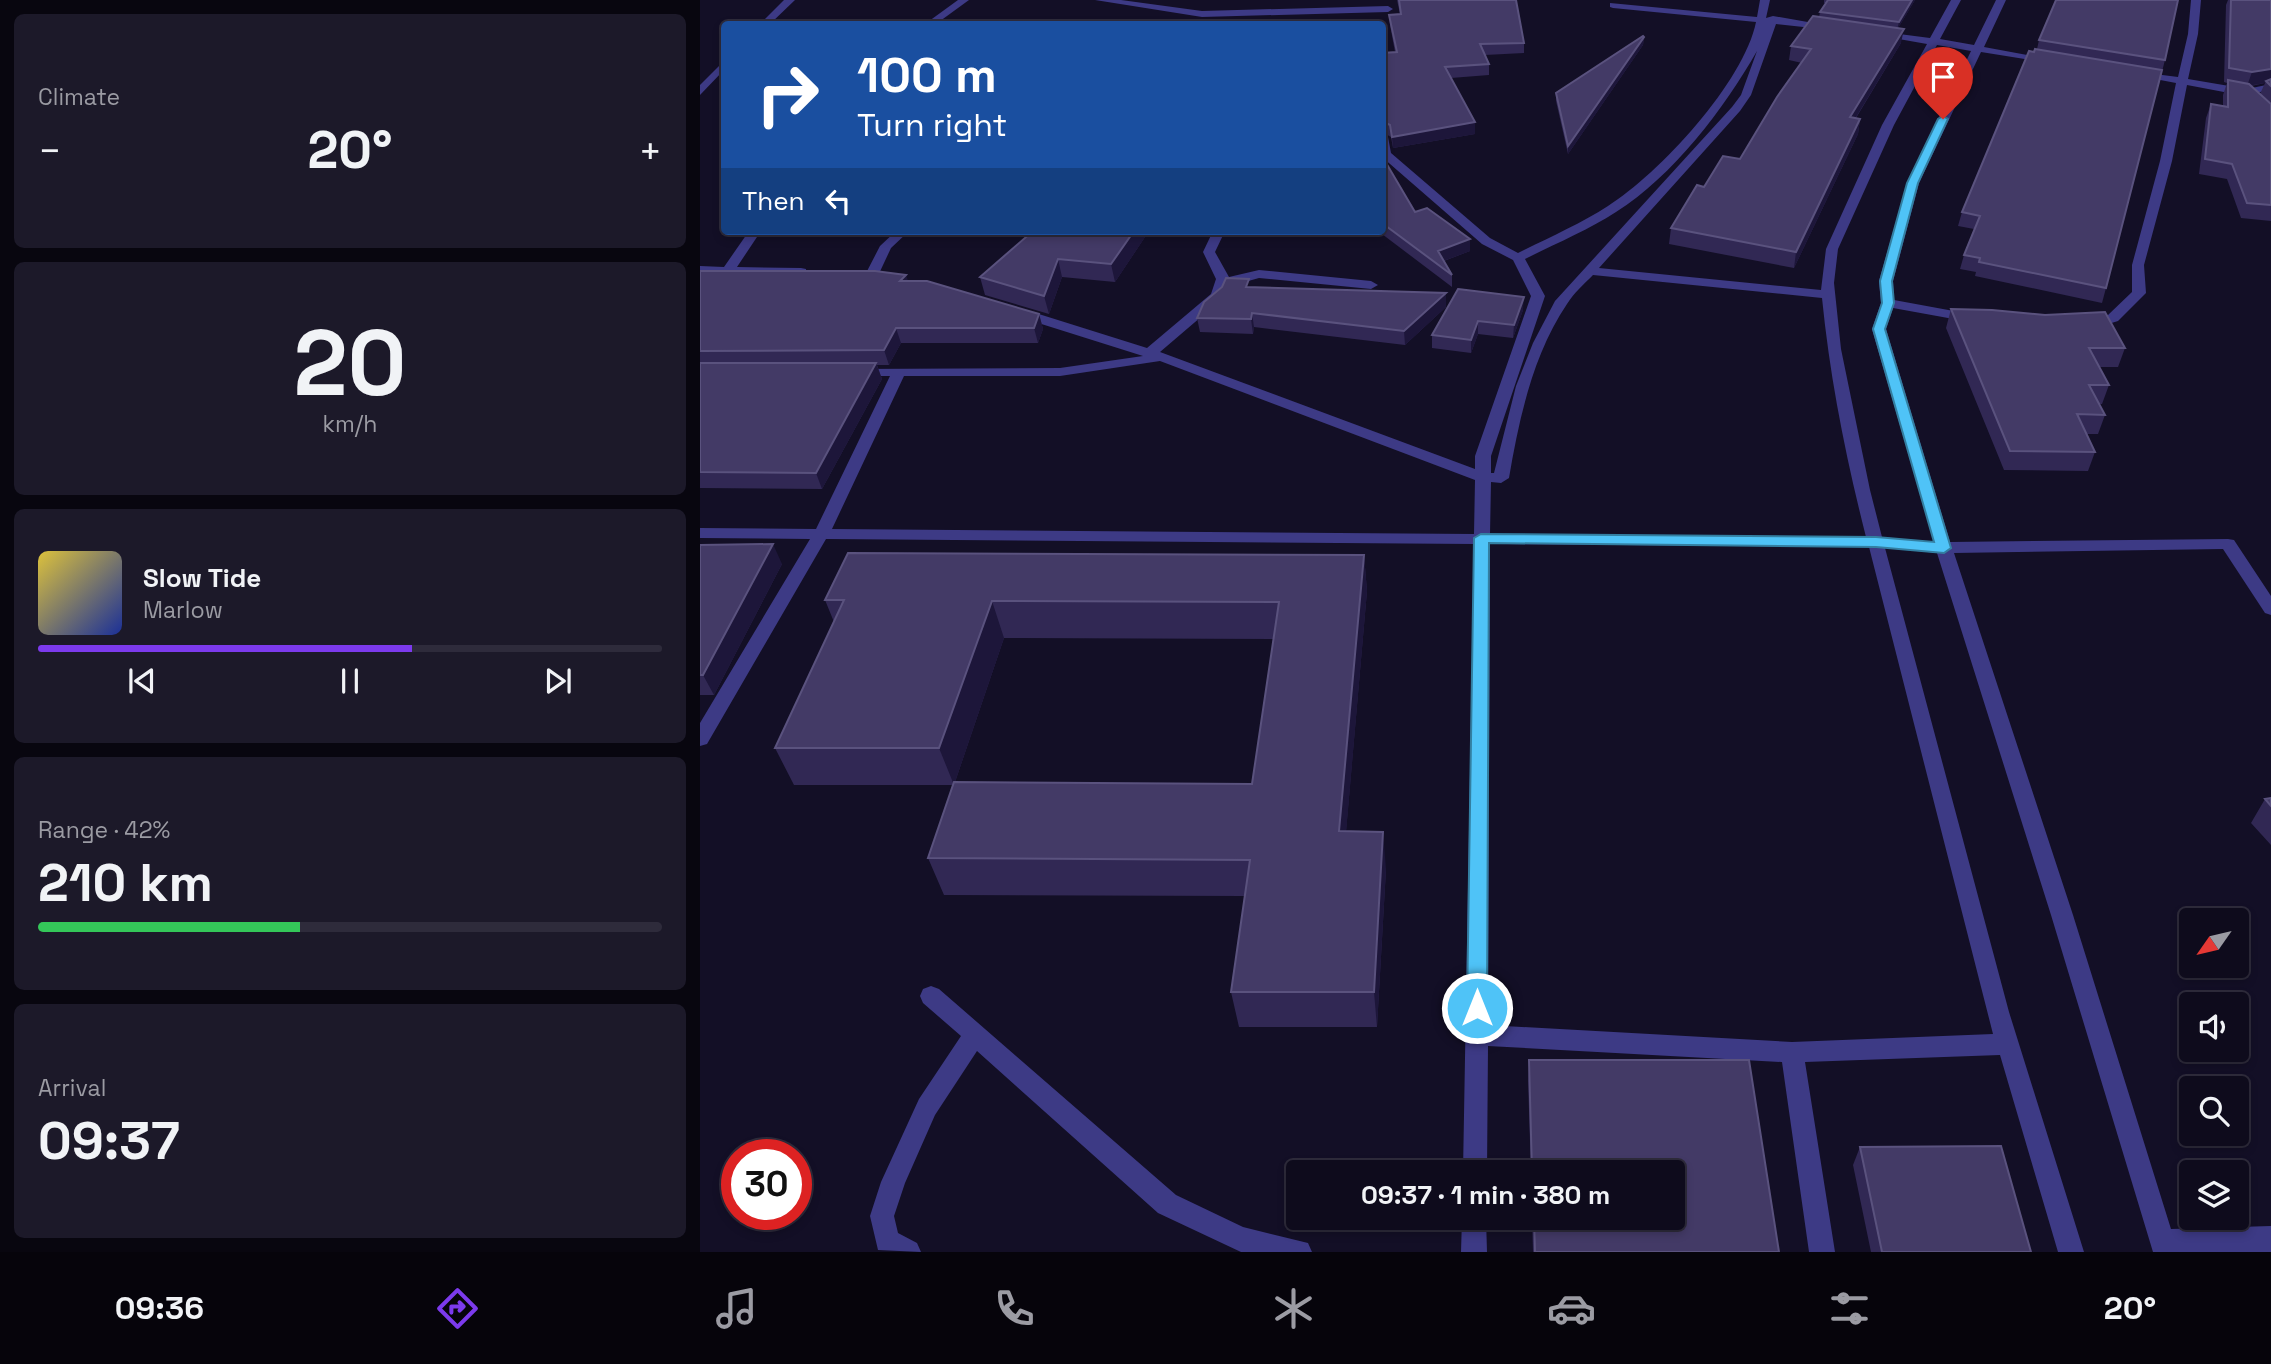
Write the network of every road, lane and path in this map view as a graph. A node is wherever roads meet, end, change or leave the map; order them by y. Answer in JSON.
{"nodes":[{"id":1,"x":790,"y":0,"type":"edge"},
{"id":2,"x":964,"y":0,"type":"edge"},
{"id":3,"x":1100,"y":0,"type":"edge"},
{"id":4,"x":1765,"y":0,"type":"edge"},
{"id":5,"x":1956,"y":0,"type":"edge"},
{"id":6,"x":2001,"y":0,"type":"edge"},
{"id":7,"x":2196,"y":0,"type":"edge"},
{"id":8,"x":1390,"y":5,"type":"edge"},
{"id":9,"x":1613,"y":5,"type":"dead end"},
{"id":10,"x":1767,"y":18,"type":"junction"},
{"id":11,"x":768,"y":21,"type":"edge"},
{"id":12,"x":934,"y":21,"type":"edge"},
{"id":13,"x":1382,"y":21,"type":"edge"},
{"id":14,"x":1838,"y":27,"type":"edge"},
{"id":15,"x":1866,"y":31,"type":"edge"},
{"id":16,"x":1934,"y":40,"type":"junction"},
{"id":17,"x":1977,"y":48,"type":"junction"},
{"id":18,"x":2068,"y":63,"type":"edge"},
{"id":19,"x":721,"y":68,"type":"edge"},
{"id":20,"x":2132,"y":74,"type":"edge"},
{"id":21,"x":2182,"y":82,"type":"junction"},
{"id":22,"x":2271,"y":87,"type":"edge"},
{"id":23,"x":700,"y":92,"type":"edge"},
{"id":24,"x":2249,"y":93,"type":"junction"},
{"id":25,"x":2271,"y":117,"type":"edge"},
{"id":26,"x":1386,"y":154,"type":"edge"},
{"id":27,"x":752,"y":235,"type":"edge"},
{"id":28,"x":898,"y":235,"type":"edge"},
{"id":29,"x":1217,"y":235,"type":"edge"},
{"id":30,"x":1518,"y":258,"type":"junction"},
{"id":31,"x":700,"y":270,"type":"edge"},
{"id":32,"x":728,"y":270,"type":"junction"},
{"id":33,"x":1591,"y":271,"type":"junction"},
{"id":34,"x":814,"y":272,"type":"edge"},
{"id":35,"x":892,"y":280,"type":"edge"},
{"id":36,"x":1220,"y":285,"type":"junction"},
{"id":37,"x":1371,"y":285,"type":"dead end"},
{"id":38,"x":1828,"y":295,"type":"junction"},
{"id":39,"x":1888,"y":303,"type":"junction"},
{"id":40,"x":1013,"y":310,"type":"edge"},
{"id":41,"x":1981,"y":320,"type":"edge"},
{"id":42,"x":2076,"y":326,"type":"edge"},
{"id":43,"x":1156,"y":355,"type":"junction"},
{"id":44,"x":846,"y":372,"type":"edge"},
{"id":45,"x":899,"y":372,"type":"junction"},
{"id":46,"x":1482,"y":477,"type":"junction"},
{"id":47,"x":700,"y":533,"type":"edge"},
{"id":48,"x":822,"y":533,"type":"junction"},
{"id":49,"x":1481,"y":538,"type":"junction"},
{"id":50,"x":1876,"y":542,"type":"junction"},
{"id":51,"x":1944,"y":548,"type":"junction"},
{"id":52,"x":2271,"y":609,"type":"edge"},
{"id":53,"x":700,"y":740,"type":"edge"},
{"id":54,"x":931,"y":996,"type":"dead end"},
{"id":55,"x":975,"y":1034,"type":"junction"},
{"id":56,"x":1476,"y":1035,"type":"junction"},
{"id":57,"x":2007,"y":1044,"type":"junction"},
{"id":58,"x":1792,"y":1052,"type":"junction"},
{"id":59,"x":1475,"y":1160,"type":"edge"},
{"id":60,"x":1474,"y":1230,"type":"edge"},
{"id":61,"x":2271,"y":1239,"type":"edge"},
{"id":62,"x":1241,"y":1246,"type":"edge"},
{"id":63,"x":2164,"y":1247,"type":"edge"},
{"id":64,"x":908,"y":1252,"type":"edge"},
{"id":65,"x":1299,"y":1252,"type":"edge"},
{"id":66,"x":1474,"y":1252,"type":"edge"},
{"id":67,"x":1822,"y":1252,"type":"edge"},
{"id":68,"x":2071,"y":1252,"type":"edge"}],
"edges":[{"from":1,"to":11,"type":"street"},
{"from":2,"to":12,"type":"street"},
{"from":3,"to":8,"type":"street"},
{"from":4,"to":10,"type":"street"},
{"from":5,"to":16,"type":"street"},
{"from":6,"to":17,"type":"street"},
{"from":7,"to":21,"type":"street"},
{"from":8,"to":13,"type":"street"},
{"from":9,"to":10,"type":"street"},
{"from":10,"to":14,"type":"street"},
{"from":10,"to":30,"type":"street"},
{"from":10,"to":33,"type":"street"},
{"from":15,"to":16,"type":"street"},
{"from":16,"to":17,"type":"street"},
{"from":16,"to":38,"type":"street"},
{"from":17,"to":18,"type":"street"},
{"from":17,"to":39,"type":"street"},
{"from":19,"to":23,"type":"street"},
{"from":20,"to":21,"type":"street"},
{"from":21,"to":24,"type":"street"},
{"from":21,"to":42,"type":"street"},
{"from":22,"to":24,"type":"street"},
{"from":24,"to":25,"type":"street"},
{"from":26,"to":30,"type":"street"},
{"from":27,"to":32,"type":"street"},
{"from":28,"to":35,"type":"street"},
{"from":29,"to":36,"type":"street"},
{"from":30,"to":46,"type":"street"},
{"from":31,"to":32,"type":"street"},
{"from":32,"to":34,"type":"street"},
{"from":33,"to":38,"type":"street"},
{"from":33,"to":46,"type":"street"},
{"from":36,"to":37,"type":"street"},
{"from":36,"to":43,"type":"street"},
{"from":38,"to":50,"type":"street"},
{"from":39,"to":41,"type":"street"},
{"from":39,"to":51,"type":"street"},
{"from":40,"to":43,"type":"street"},
{"from":43,"to":45,"type":"street"},
{"from":43,"to":46,"type":"street"},
{"from":44,"to":45,"type":"street"},
{"from":45,"to":48,"type":"street"},
{"from":46,"to":49,"type":"street"},
{"from":47,"to":48,"type":"street"},
{"from":48,"to":49,"type":"street"},
{"from":48,"to":53,"type":"street"},
{"from":49,"to":50,"type":"street"},
{"from":49,"to":56,"type":"street"},
{"from":50,"to":51,"type":"street"},
{"from":50,"to":57,"type":"street"},
{"from":51,"to":52,"type":"street"},
{"from":51,"to":63,"type":"street"},
{"from":54,"to":55,"type":"street"},
{"from":55,"to":62,"type":"street"},
{"from":55,"to":64,"type":"street"},
{"from":56,"to":58,"type":"street"},
{"from":56,"to":59,"type":"street"},
{"from":57,"to":58,"type":"street"},
{"from":57,"to":68,"type":"street"},
{"from":58,"to":67,"type":"street"},
{"from":60,"to":66,"type":"street"},
{"from":61,"to":63,"type":"street"},
{"from":62,"to":65,"type":"street"}]}
